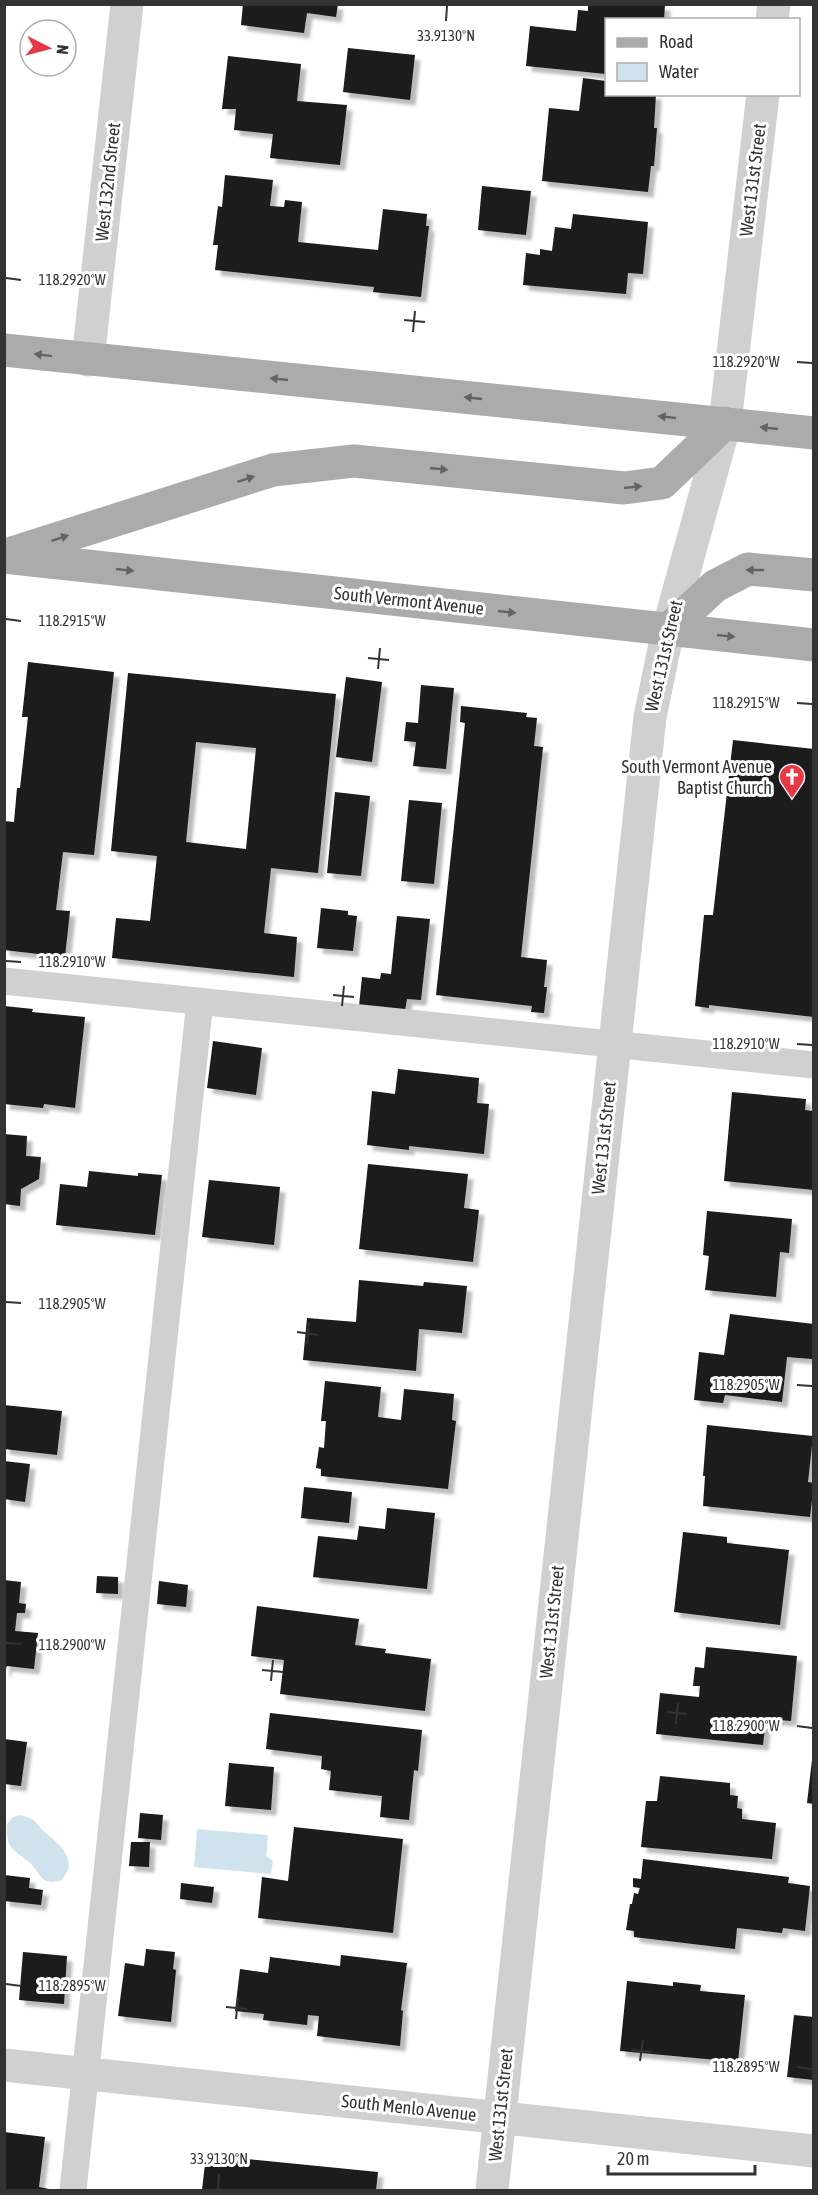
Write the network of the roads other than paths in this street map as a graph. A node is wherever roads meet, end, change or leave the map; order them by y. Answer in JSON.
{"nodes":[{"id":1,"x":127,"y":4,"type":"edge"},
{"id":2,"x":763,"y":96,"type":"edge"},
{"id":3,"x":4,"y":350,"type":"edge"},
{"id":4,"x":88,"y":360,"type":"junction"},
{"id":5,"x":725,"y":423,"type":"junction"},
{"id":6,"x":813,"y":433,"type":"edge"},
{"id":7,"x":4,"y":556,"type":"edge"},
{"id":8,"x":813,"y":575,"type":"edge"},
{"id":9,"x":668,"y":630,"type":"junction"},
{"id":10,"x":813,"y":645,"type":"edge"},
{"id":11,"x":4,"y":981,"type":"edge"},
{"id":12,"x":200,"y":1002,"type":"junction"},
{"id":13,"x":614,"y":1044,"type":"junction"},
{"id":14,"x":813,"y":1065,"type":"edge"},
{"id":15,"x":4,"y":2065,"type":"edge"},
{"id":16,"x":85,"y":2074,"type":"junction"},
{"id":17,"x":500,"y":2117,"type":"junction"},
{"id":18,"x":813,"y":2151,"type":"edge"},
{"id":19,"x":73,"y":2190,"type":"edge"},
{"id":20,"x":492,"y":2190,"type":"edge"}],
"edges":[{"from":1,"to":4,"type":"street","name":"West 132nd Street"},
{"from":2,"to":5,"type":"street","name":"West 131st Street"},
{"from":4,"to":3,"type":"main road","one_way":true},
{"from":5,"to":4,"type":"main road","one_way":true},
{"from":6,"to":5,"type":"main road","one_way":true},
{"from":7,"to":5,"type":"main road","one_way":true},
{"from":5,"to":9,"type":"street","name":"West 131st Street"},
{"from":7,"to":9,"type":"main road","name":"South Vermont Avenue","one_way":true},
{"from":8,"to":9,"type":"main road","one_way":true},
{"from":9,"to":10,"type":"main road","name":"South Vermont Avenue","one_way":true},
{"from":9,"to":13,"type":"street","name":"West 131st Street"},
{"from":11,"to":12,"type":"lane"},
{"from":12,"to":13,"type":"lane"},
{"from":12,"to":16,"type":"lane"},
{"from":13,"to":14,"type":"lane"},
{"from":13,"to":17,"type":"street","name":"West 131st Street"},
{"from":15,"to":16,"type":"street","name":"South Menlo Avenue"},
{"from":16,"to":17,"type":"street","name":"South Menlo Avenue"},
{"from":16,"to":19,"type":"lane"},
{"from":17,"to":18,"type":"street","name":"South Menlo Avenue"},
{"from":17,"to":20,"type":"street","name":"West 131st Street"}]}
